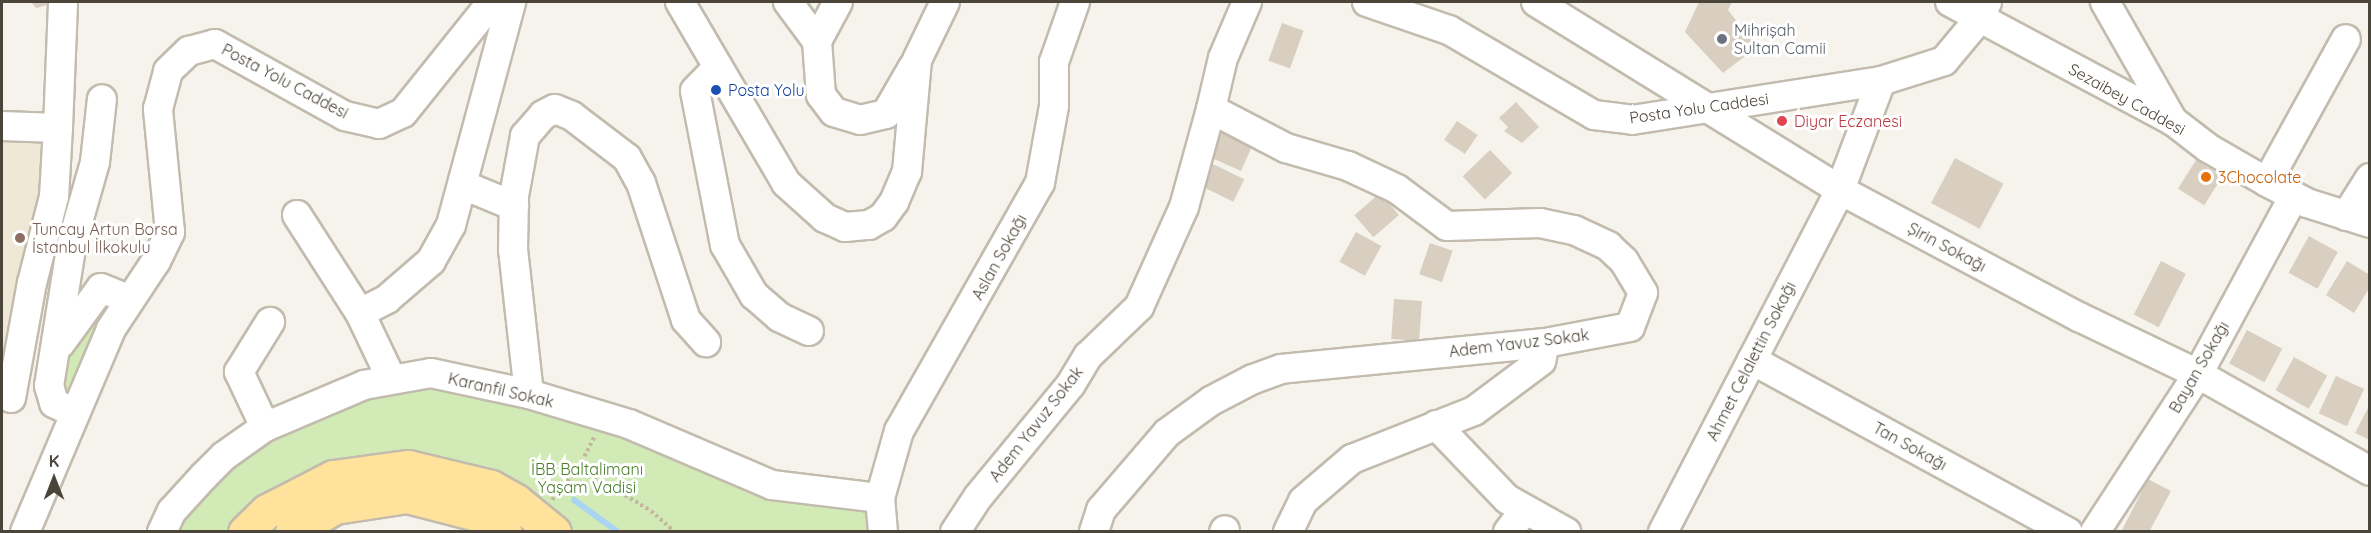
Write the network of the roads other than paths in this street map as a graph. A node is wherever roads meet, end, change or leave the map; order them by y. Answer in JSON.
{"nodes":[{"id":1,"x":63,"y":2,"type":"edge"},
{"id":2,"x":492,"y":2,"type":"edge"},
{"id":3,"x":511,"y":2,"type":"edge"},
{"id":4,"x":680,"y":2,"type":"edge"},
{"id":5,"x":788,"y":2,"type":"edge"},
{"id":6,"x":838,"y":2,"type":"edge"},
{"id":7,"x":945,"y":2,"type":"edge"},
{"id":8,"x":1075,"y":2,"type":"edge"},
{"id":9,"x":1247,"y":2,"type":"edge"},
{"id":10,"x":1367,"y":2,"type":"edge"},
{"id":11,"x":1536,"y":2,"type":"edge"},
{"id":12,"x":1950,"y":2,"type":"edge"},
{"id":13,"x":2106,"y":2,"type":"edge"},
{"id":14,"x":1983,"y":10,"type":"edge"},
{"id":15,"x":2346,"y":39,"type":"dead end"},
{"id":16,"x":817,"y":41,"type":"junction"},
{"id":17,"x":917,"y":60,"type":"junction"},
{"id":18,"x":2139,"y":60,"type":"junction"},
{"id":19,"x":718,"y":67,"type":"junction"},
{"id":20,"x":1881,"y":81,"type":"junction"},
{"id":21,"x":2110,"y":90,"type":"junction"},
{"id":22,"x":102,"y":99,"type":"dead end"},
{"id":23,"x":1703,"y":107,"type":"junction"},
{"id":24,"x":1211,"y":109,"type":"junction"},
{"id":25,"x":2173,"y":121,"type":"junction"},
{"id":26,"x":2,"y":126,"type":"edge"},
{"id":27,"x":58,"y":128,"type":"junction"},
{"id":28,"x":95,"y":162,"type":"junction"},
{"id":29,"x":2370,"y":178,"type":"edge"},
{"id":30,"x":2267,"y":182,"type":"junction"},
{"id":31,"x":463,"y":185,"type":"junction"},
{"id":32,"x":1840,"y":190,"type":"junction"},
{"id":33,"x":2294,"y":196,"type":"junction"},
{"id":34,"x":54,"y":197,"type":"junction"},
{"id":35,"x":514,"y":206,"type":"junction"},
{"id":36,"x":297,"y":215,"type":"dead end"},
{"id":37,"x":2358,"y":219,"type":"edge"},
{"id":38,"x":130,"y":300,"type":"junction"},
{"id":39,"x":360,"y":313,"type":"junction"},
{"id":40,"x":270,"y":322,"type":"dead end"},
{"id":41,"x":809,"y":331,"type":"dead end"},
{"id":42,"x":706,"y":342,"type":"dead end"},
{"id":43,"x":1545,"y":344,"type":"junction"},
{"id":44,"x":57,"y":349,"type":"junction"},
{"id":45,"x":1752,"y":360,"type":"junction"},
{"id":46,"x":2198,"y":374,"type":"junction"},
{"id":47,"x":391,"y":378,"type":"junction"},
{"id":48,"x":529,"y":394,"type":"junction"},
{"id":49,"x":75,"y":413,"type":"junction"},
{"id":50,"x":1436,"y":425,"type":"junction"},
{"id":51,"x":265,"y":427,"type":"junction"},
{"id":52,"x":2370,"y":471,"type":"edge"},
{"id":53,"x":880,"y":498,"type":"junction"},
{"id":54,"x":1516,"y":521,"type":"edge"},
{"id":55,"x":545,"y":525,"type":"edge"},
{"id":56,"x":25,"y":531,"type":"edge"},
{"id":57,"x":162,"y":531,"type":"edge"},
{"id":58,"x":245,"y":531,"type":"edge"},
{"id":59,"x":292,"y":531,"type":"edge"},
{"id":60,"x":504,"y":531,"type":"edge"},
{"id":61,"x":883,"y":531,"type":"edge"},
{"id":62,"x":955,"y":531,"type":"edge"},
{"id":63,"x":1094,"y":531,"type":"edge"},
{"id":64,"x":1288,"y":531,"type":"edge"},
{"id":65,"x":1566,"y":531,"type":"edge"},
{"id":66,"x":1663,"y":531,"type":"edge"},
{"id":67,"x":2068,"y":531,"type":"edge"},
{"id":68,"x":2095,"y":531,"type":"edge"}],
"edges":[{"from":1,"to":27,"type":"street"},
{"from":2,"to":38,"type":"street","name":"Posta Yolu Caddesi"},
{"from":3,"to":31,"type":"street"},
{"from":4,"to":19,"type":"street"},
{"from":5,"to":16,"type":"street"},
{"from":6,"to":16,"type":"street"},
{"from":7,"to":17,"type":"street"},
{"from":8,"to":53,"type":"street","name":"Aslan Sokağı"},
{"from":9,"to":24,"type":"street"},
{"from":10,"to":23,"type":"street","name":"Posta Yolu Caddesi"},
{"from":11,"to":23,"type":"street","name":"Şirin Sokağı"},
{"from":12,"to":14,"type":"street","name":"Sezaibey Caddesi"},
{"from":13,"to":18,"type":"street"},
{"from":14,"to":20,"type":"street","name":"Posta Yolu Caddesi"},
{"from":14,"to":21,"type":"street","name":"Sezaibey Caddesi"},
{"from":15,"to":30,"type":"street"},
{"from":16,"to":17,"type":"street"},
{"from":17,"to":19,"type":"street"},
{"from":18,"to":21,"type":"street"},
{"from":18,"to":25,"type":"street"},
{"from":19,"to":41,"type":"street"},
{"from":20,"to":23,"type":"street","name":"Posta Yolu Caddesi"},
{"from":20,"to":32,"type":"street","name":"Ahmet Celalettin Sokağı"},
{"from":21,"to":25,"type":"street","name":"Sezaibey Caddesi"},
{"from":22,"to":28,"type":"street"},
{"from":23,"to":32,"type":"street","name":"Şirin Sokağı"},
{"from":24,"to":43,"type":"street","name":"Adem Yavuz Sokak"},
{"from":24,"to":62,"type":"street","name":"Adem Yavuz Sokak"},
{"from":25,"to":30,"type":"street","name":"Sezaibey Caddesi"},
{"from":26,"to":27,"type":"street"},
{"from":27,"to":34,"type":"street"},
{"from":28,"to":34,"type":"street"},
{"from":28,"to":44,"type":"street"},
{"from":29,"to":37,"type":"street"},
{"from":30,"to":33,"type":"street","name":"Sezaibey Caddesi"},
{"from":31,"to":35,"type":"street"},
{"from":31,"to":39,"type":"street"},
{"from":32,"to":45,"type":"street","name":"Ahmet Celalettin Sokağı"},
{"from":32,"to":46,"type":"street","name":"Şirin Sokağı"},
{"from":33,"to":37,"type":"street","name":"Sezaibey Caddesi"},
{"from":33,"to":46,"type":"street","name":"Bayan Sokağı"},
{"from":34,"to":44,"type":"street"},
{"from":35,"to":42,"type":"street"},
{"from":35,"to":48,"type":"street"},
{"from":36,"to":39,"type":"street"},
{"from":38,"to":44,"type":"street"},
{"from":38,"to":49,"type":"street","name":"Posta Yolu Caddesi"},
{"from":39,"to":47,"type":"street"},
{"from":40,"to":51,"type":"street"},
{"from":43,"to":50,"type":"street"},
{"from":43,"to":63,"type":"street","name":"Adem Yavuz Sokak"},
{"from":44,"to":49,"type":"street"},
{"from":45,"to":66,"type":"street","name":"Ahmet Celalettin Sokağı"},
{"from":45,"to":67,"type":"street","name":"Tan Sokağı"},
{"from":46,"to":52,"type":"street","name":"Şirin Sokağı"},
{"from":46,"to":68,"type":"street","name":"Bayan Sokağı"},
{"from":47,"to":48,"type":"street","name":"Karanfil Sokak"},
{"from":47,"to":51,"type":"street","name":"Karanfil Sokak"},
{"from":48,"to":53,"type":"street","name":"Karanfil Sokak"},
{"from":49,"to":56,"type":"street","name":"Posta Yolu Caddesi"},
{"from":50,"to":54,"type":"street"},
{"from":50,"to":64,"type":"street"},
{"from":51,"to":57,"type":"street","name":"Karanfil Sokak"},
{"from":53,"to":61,"type":"street","name":"Aslan Sokağı"},
{"from":54,"to":65,"type":"street"},
{"from":55,"to":58,"type":"main road"},
{"from":59,"to":60,"type":"main road"}]}
